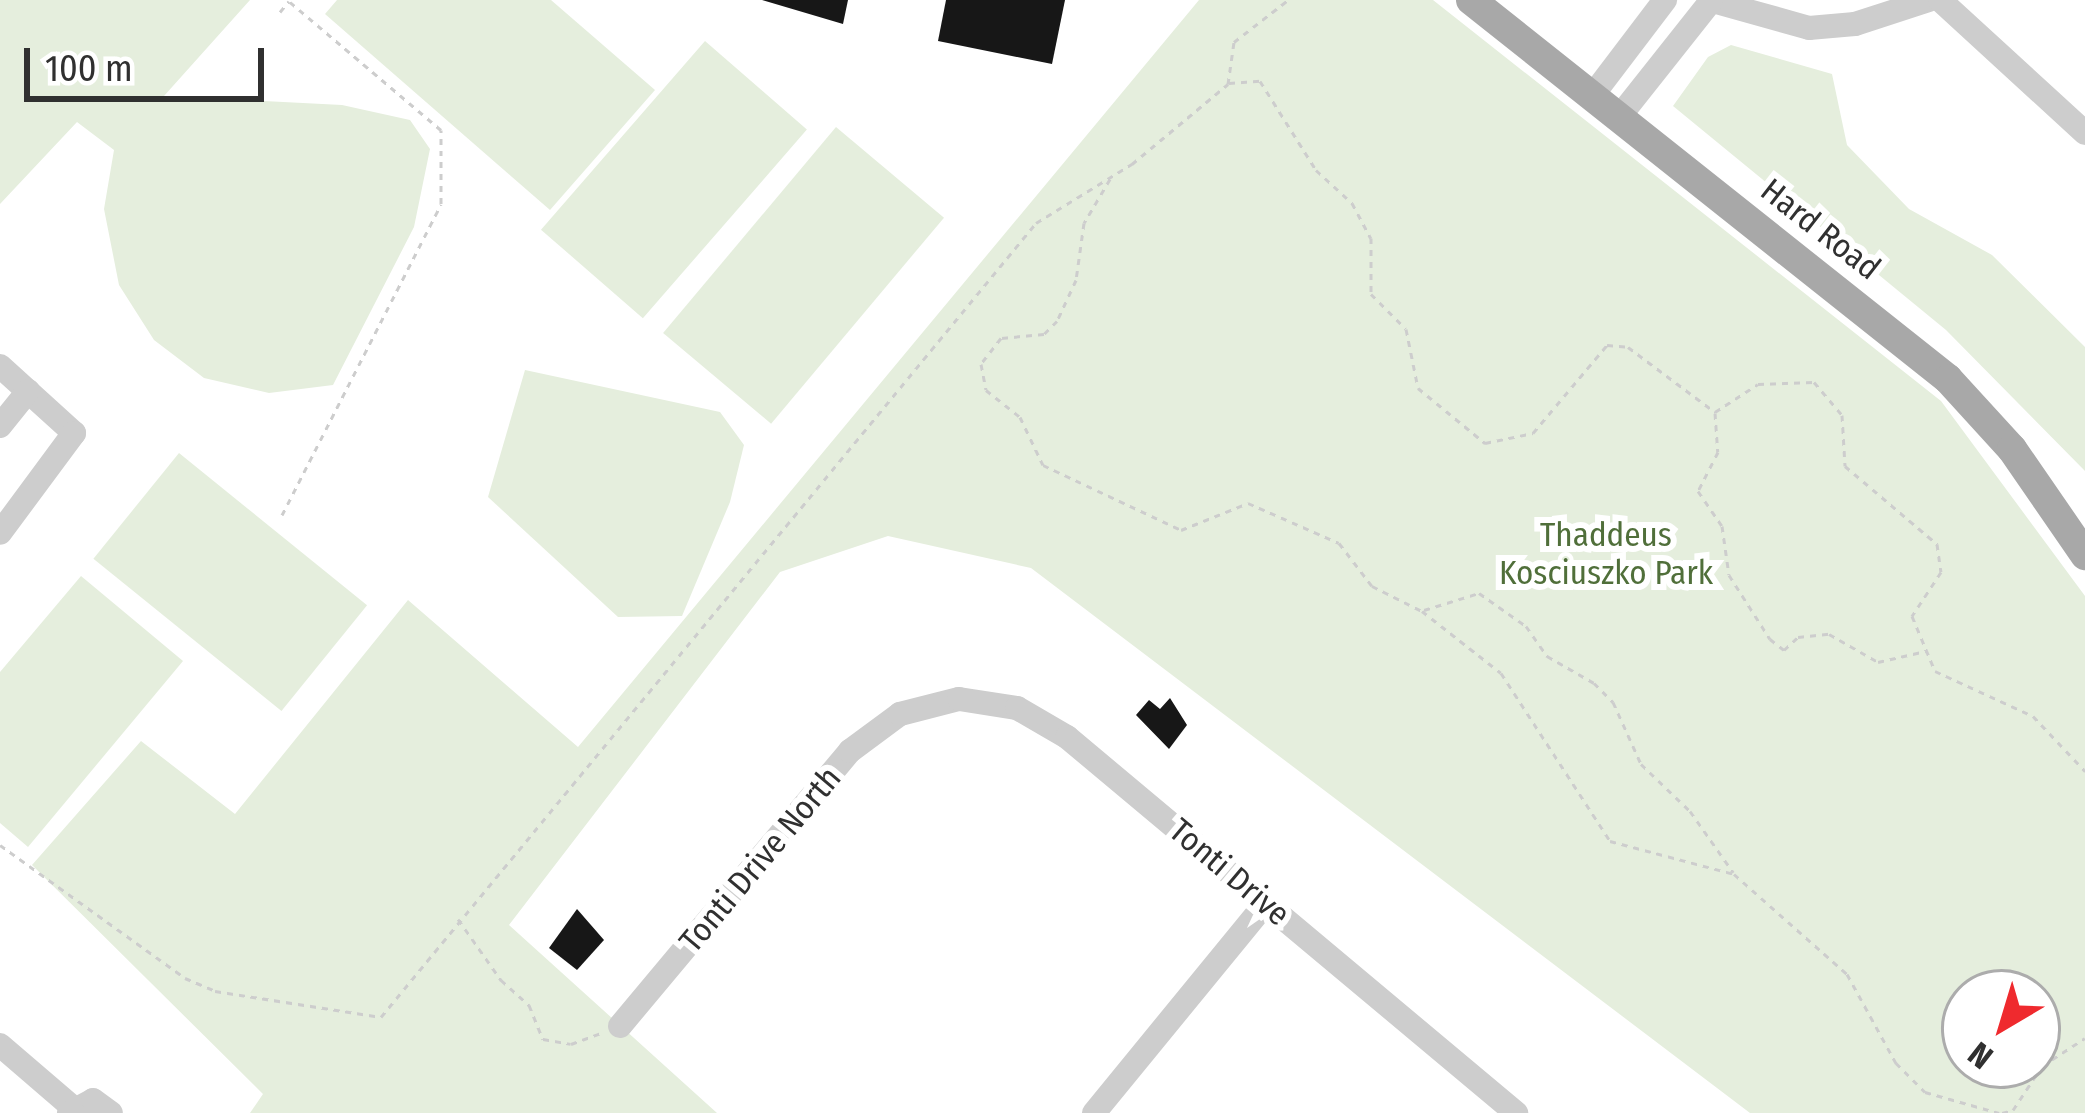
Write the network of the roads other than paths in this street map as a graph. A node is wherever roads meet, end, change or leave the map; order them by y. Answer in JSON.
{"nodes":[{"id":1,"x":1471,"y":0,"type":"edge"},
{"id":2,"x":1666,"y":0,"type":"edge"},
{"id":3,"x":1929,"y":0,"type":"edge"},
{"id":4,"x":1940,"y":0,"type":"edge"},
{"id":5,"x":1710,"y":1,"type":"edge"},
{"id":6,"x":1592,"y":96,"type":"junction"},
{"id":7,"x":1619,"y":117,"type":"junction"},
{"id":8,"x":2085,"y":133,"type":"edge"},
{"id":9,"x":0,"y":366,"type":"edge"},
{"id":10,"x":28,"y":391,"type":"junction"},
{"id":11,"x":0,"y":426,"type":"edge"},
{"id":12,"x":0,"y":533,"type":"edge"},
{"id":13,"x":2085,"y":555,"type":"edge"},
{"id":14,"x":914,"y":710,"type":"joint"},
{"id":15,"x":1265,"y":904,"type":"junction"},
{"id":16,"x":620,"y":1026,"type":"road end"},
{"id":17,"x":0,"y":1046,"type":"edge"},
{"id":18,"x":70,"y":1110,"type":"edge"},
{"id":19,"x":111,"y":1113,"type":"edge"},
{"id":20,"x":1094,"y":1113,"type":"edge"},
{"id":21,"x":1516,"y":1113,"type":"edge"}],
"edges":[{"from":1,"to":6,"type":"main road","name":"Hard Road"},
{"from":2,"to":6,"type":"street"},
{"from":3,"to":5,"type":"street"},
{"from":4,"to":8,"type":"street"},
{"from":5,"to":7,"type":"street"},
{"from":6,"to":7,"type":"main road","name":"Hard Road"},
{"from":7,"to":13,"type":"main road","name":"Hard Road"},
{"from":9,"to":10,"type":"street"},
{"from":10,"to":11,"type":"street"},
{"from":10,"to":12,"type":"street"},
{"from":14,"to":15,"type":"street","name":"Tonti Drive"},
{"from":14,"to":16,"type":"street","name":"Tonti Drive North"},
{"from":15,"to":20,"type":"street"},
{"from":15,"to":21,"type":"street","name":"Tonti Drive"},
{"from":17,"to":18,"type":"street"},
{"from":18,"to":19,"type":"street"}]}
